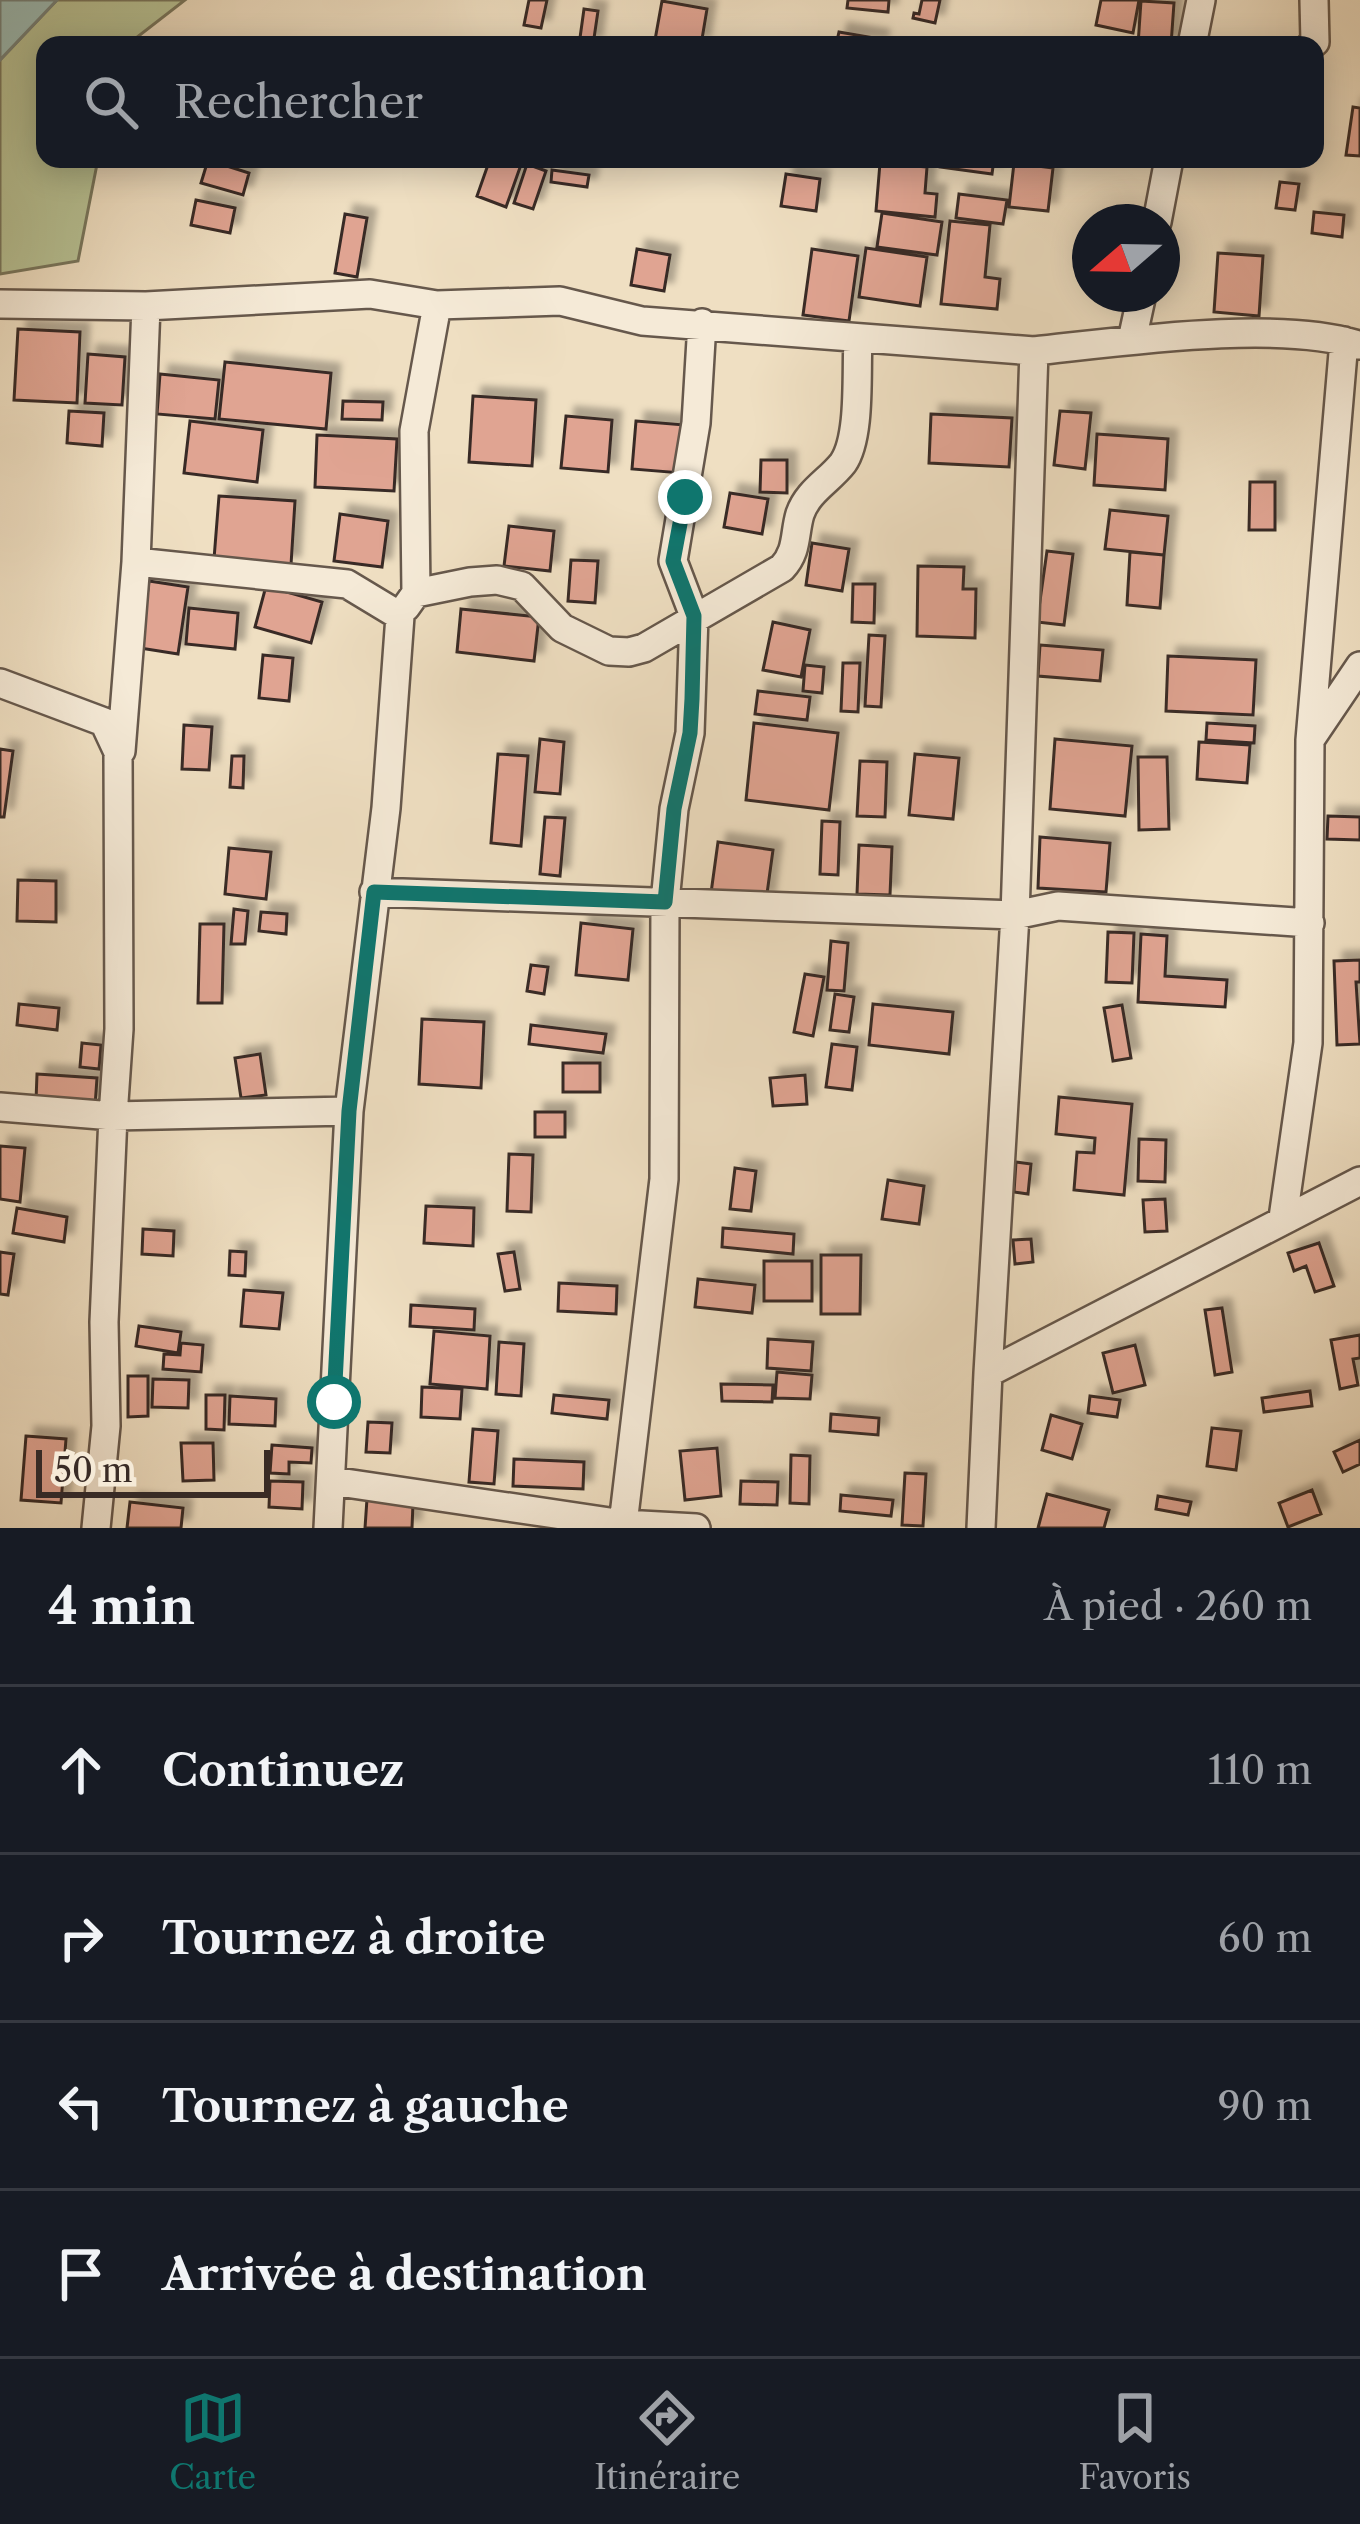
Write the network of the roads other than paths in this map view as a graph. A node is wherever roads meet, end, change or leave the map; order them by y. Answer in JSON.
{"nodes":[{"id":1,"x":1201,"y":0,"type":"edge"},
{"id":2,"x":1315,"y":0,"type":"edge"},
{"id":3,"x":1194,"y":36,"type":"edge"},
{"id":4,"x":1315,"y":36,"type":"edge"},
{"id":5,"x":1167,"y":168,"type":"edge"},
{"id":6,"x":1160,"y":204,"type":"edge"},
{"id":7,"x":0,"y":304,"type":"edge"},
{"id":8,"x":436,"y":305,"type":"junction"},
{"id":9,"x":146,"y":306,"type":"junction"},
{"id":10,"x":1138,"y":312,"type":"edge"},
{"id":11,"x":702,"y":323,"type":"junction"},
{"id":12,"x":858,"y":340,"type":"junction"},
{"id":13,"x":1132,"y":340,"type":"junction"},
{"id":14,"x":1352,"y":343,"type":"edge"},
{"id":15,"x":1034,"y":351,"type":"junction"},
{"id":16,"x":136,"y":562,"type":"junction"},
{"id":17,"x":408,"y":605,"type":"junction"},
{"id":18,"x":694,"y":616,"type":"junction"},
{"id":19,"x":1360,"y":666,"type":"edge"},
{"id":20,"x":0,"y":683,"type":"edge"},
{"id":21,"x":1310,"y":740,"type":"junction"},
{"id":22,"x":119,"y":773,"type":"junction"},
{"id":23,"x":374,"y":892,"type":"junction"},
{"id":24,"x":665,"y":902,"type":"junction"},
{"id":25,"x":1015,"y":915,"type":"junction"},
{"id":26,"x":1310,"y":923,"type":"junction"},
{"id":27,"x":0,"y":1107,"type":"edge"},
{"id":28,"x":349,"y":1111,"type":"junction"},
{"id":29,"x":113,"y":1116,"type":"junction"},
{"id":30,"x":1360,"y":1181,"type":"edge"},
{"id":31,"x":1283,"y":1218,"type":"junction"},
{"id":32,"x":988,"y":1373,"type":"junction"},
{"id":33,"x":332,"y":1481,"type":"junction"},
{"id":34,"x":623,"y":1526,"type":"edge"},
{"id":35,"x":96,"y":1528,"type":"edge"},
{"id":36,"x":328,"y":1528,"type":"edge"},
{"id":37,"x":696,"y":1528,"type":"edge"},
{"id":38,"x":981,"y":1528,"type":"edge"}],
"edges":[{"from":1,"to":3,"type":"street"},
{"from":2,"to":4,"type":"street"},
{"from":5,"to":6,"type":"street"},
{"from":7,"to":9,"type":"street"},
{"from":8,"to":9,"type":"street"},
{"from":8,"to":11,"type":"street"},
{"from":8,"to":17,"type":"street"},
{"from":9,"to":16,"type":"street"},
{"from":10,"to":13,"type":"street"},
{"from":11,"to":12,"type":"street"},
{"from":11,"to":18,"type":"street"},
{"from":12,"to":15,"type":"street"},
{"from":12,"to":18,"type":"street"},
{"from":13,"to":14,"type":"street"},
{"from":13,"to":15,"type":"street"},
{"from":14,"to":21,"type":"street"},
{"from":15,"to":25,"type":"street"},
{"from":16,"to":17,"type":"street"},
{"from":16,"to":22,"type":"street"},
{"from":17,"to":18,"type":"street"},
{"from":17,"to":23,"type":"street"},
{"from":18,"to":24,"type":"street"},
{"from":19,"to":21,"type":"street"},
{"from":20,"to":22,"type":"street"},
{"from":21,"to":26,"type":"street"},
{"from":22,"to":29,"type":"street"},
{"from":23,"to":24,"type":"street"},
{"from":23,"to":28,"type":"street"},
{"from":24,"to":25,"type":"street"},
{"from":24,"to":34,"type":"street"},
{"from":25,"to":26,"type":"street"},
{"from":25,"to":32,"type":"street"},
{"from":26,"to":31,"type":"street"},
{"from":27,"to":29,"type":"street"},
{"from":28,"to":29,"type":"street"},
{"from":28,"to":33,"type":"street"},
{"from":29,"to":35,"type":"street"},
{"from":30,"to":31,"type":"street"},
{"from":31,"to":32,"type":"street"},
{"from":32,"to":38,"type":"street"},
{"from":33,"to":34,"type":"street"},
{"from":33,"to":36,"type":"street"},
{"from":34,"to":37,"type":"street"}]}
